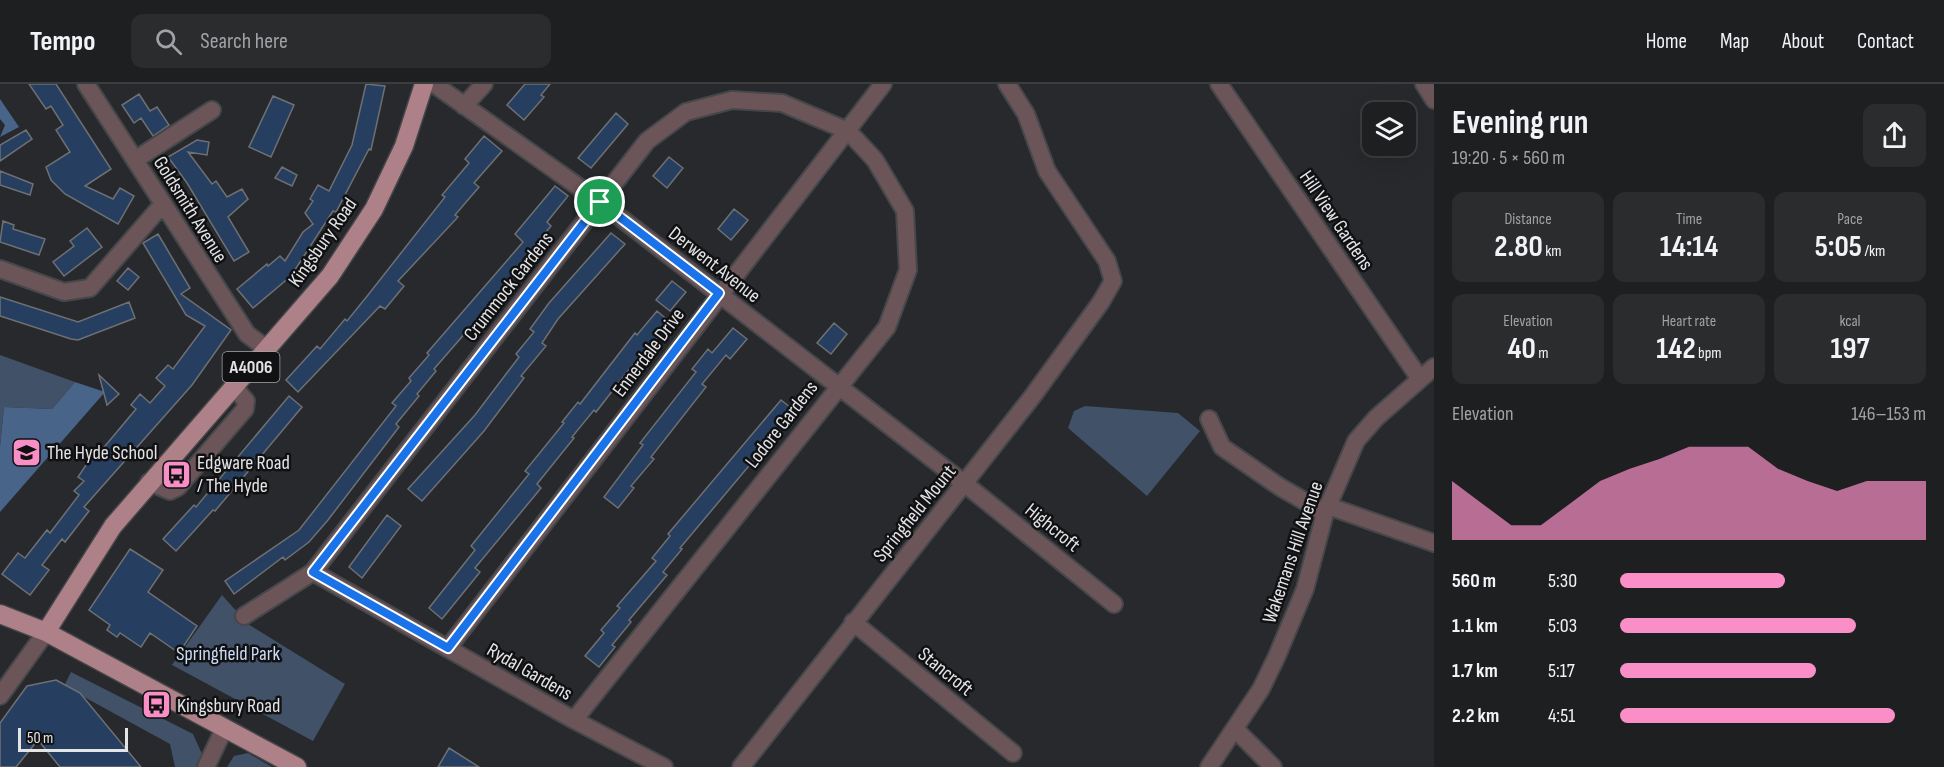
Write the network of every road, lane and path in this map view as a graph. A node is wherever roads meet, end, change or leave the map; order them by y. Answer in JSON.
{"nodes":[{"id":1,"x":86,"y":84,"type":"edge"},
{"id":2,"x":424,"y":84,"type":"edge"},
{"id":3,"x":434,"y":84,"type":"edge"},
{"id":4,"x":484,"y":84,"type":"edge"},
{"id":5,"x":883,"y":84,"type":"edge"},
{"id":6,"x":1007,"y":84,"type":"edge"},
{"id":7,"x":1219,"y":84,"type":"edge"},
{"id":8,"x":1424,"y":84,"type":"edge"},
{"id":9,"x":1434,"y":100,"type":"edge"},
{"id":10,"x":464,"y":106,"type":"junction"},
{"id":11,"x":212,"y":110,"type":"dead end"},
{"id":12,"x":848,"y":131,"type":"junction"},
{"id":13,"x":135,"y":160,"type":"junction"},
{"id":14,"x":600,"y":202,"type":"junction"},
{"id":15,"x":162,"y":204,"type":"junction"},
{"id":16,"x":0,"y":269,"type":"edge"},
{"id":17,"x":719,"y":293,"type":"junction"},
{"id":18,"x":267,"y":349,"type":"junction"},
{"id":19,"x":1434,"y":368,"type":"edge"},
{"id":20,"x":1420,"y":379,"type":"junction"},
{"id":21,"x":233,"y":386,"type":"junction"},
{"id":22,"x":838,"y":386,"type":"junction"},
{"id":23,"x":1209,"y":419,"type":"dead end"},
{"id":24,"x":149,"y":482,"type":"junction"},
{"id":25,"x":965,"y":484,"type":"junction"},
{"id":26,"x":1327,"y":509,"type":"junction"},
{"id":27,"x":1434,"y":543,"type":"edge"},
{"id":28,"x":313,"y":572,"type":"junction"},
{"id":29,"x":1114,"y":604,"type":"dead end"},
{"id":30,"x":0,"y":614,"type":"edge"},
{"id":31,"x":244,"y":616,"type":"dead end"},
{"id":32,"x":853,"y":621,"type":"junction"},
{"id":33,"x":46,"y":632,"type":"junction"},
{"id":34,"x":448,"y":648,"type":"junction"},
{"id":35,"x":0,"y":696,"type":"edge"},
{"id":36,"x":574,"y":720,"type":"junction"},
{"id":37,"x":224,"y":729,"type":"junction"},
{"id":38,"x":1234,"y":729,"type":"junction"},
{"id":39,"x":1013,"y":753,"type":"dead end"},
{"id":40,"x":206,"y":767,"type":"edge"},
{"id":41,"x":297,"y":767,"type":"edge"},
{"id":42,"x":664,"y":767,"type":"edge"},
{"id":43,"x":742,"y":767,"type":"edge"},
{"id":44,"x":1209,"y":767,"type":"edge"},
{"id":45,"x":1273,"y":767,"type":"edge"}],
"edges":[{"from":1,"to":13,"type":"street","name":"Goldsmith Avenue"},
{"from":2,"to":18,"type":"main road","name":"Kingsbury Road","number":"A4006"},
{"from":3,"to":10,"type":"street","name":"Derwent Avenue"},
{"from":4,"to":10,"type":"street"},
{"from":5,"to":12,"type":"street","name":"Ennerdale Drive"},
{"from":6,"to":25,"type":"street","name":"Springfield Mount"},
{"from":7,"to":20,"type":"street","name":"Hill View Gardens"},
{"from":8,"to":9,"type":"street"},
{"from":10,"to":14,"type":"street","name":"Derwent Avenue"},
{"from":11,"to":13,"type":"street"},
{"from":12,"to":14,"type":"street","name":"Crummock Gardens"},
{"from":12,"to":17,"type":"street","name":"Ennerdale Drive"},
{"from":12,"to":22,"type":"street","name":"Lodore Gardens"},
{"from":13,"to":15,"type":"street","name":"Goldsmith Avenue"},
{"from":14,"to":17,"type":"street","name":"Derwent Avenue"},
{"from":14,"to":28,"type":"street","name":"Crummock Gardens"},
{"from":15,"to":16,"type":"street"},
{"from":15,"to":18,"type":"street","name":"Goldsmith Avenue"},
{"from":17,"to":22,"type":"street","name":"Derwent Avenue"},
{"from":17,"to":34,"type":"street","name":"Ennerdale Drive"},
{"from":18,"to":21,"type":"main road","name":"Kingsbury Road","number":"A4006"},
{"from":19,"to":20,"type":"street","name":"Wakemans Hill Avenue"},
{"from":20,"to":26,"type":"street","name":"Wakemans Hill Avenue"},
{"from":21,"to":24,"type":"main road","name":"Kingsbury Road","number":"A4006"},
{"from":21,"to":24,"type":"street"},
{"from":22,"to":25,"type":"street","name":"Derwent Avenue"},
{"from":22,"to":36,"type":"street","name":"Lodore Gardens"},
{"from":23,"to":26,"type":"street"},
{"from":24,"to":33,"type":"main road","name":"Kingsbury Road","number":"A4006"},
{"from":25,"to":29,"type":"street","name":"Highcroft"},
{"from":25,"to":32,"type":"street","name":"Springfield Mount"},
{"from":26,"to":27,"type":"street"},
{"from":26,"to":38,"type":"street","name":"Wakemans Hill Avenue"},
{"from":28,"to":31,"type":"street","name":"Crummock Gardens"},
{"from":28,"to":34,"type":"street","name":"Rydal Gardens"},
{"from":30,"to":33,"type":"main road"},
{"from":32,"to":39,"type":"street","name":"Stancroft"},
{"from":32,"to":43,"type":"street","name":"Springfield Mount"},
{"from":33,"to":35,"type":"street"},
{"from":33,"to":37,"type":"main road"},
{"from":34,"to":36,"type":"street","name":"Rydal Gardens"},
{"from":36,"to":42,"type":"street","name":"Rydal Gardens"},
{"from":37,"to":40,"type":"street"},
{"from":37,"to":41,"type":"main road"},
{"from":38,"to":44,"type":"street","name":"Wakemans Hill Avenue"},
{"from":38,"to":45,"type":"street"}]}
